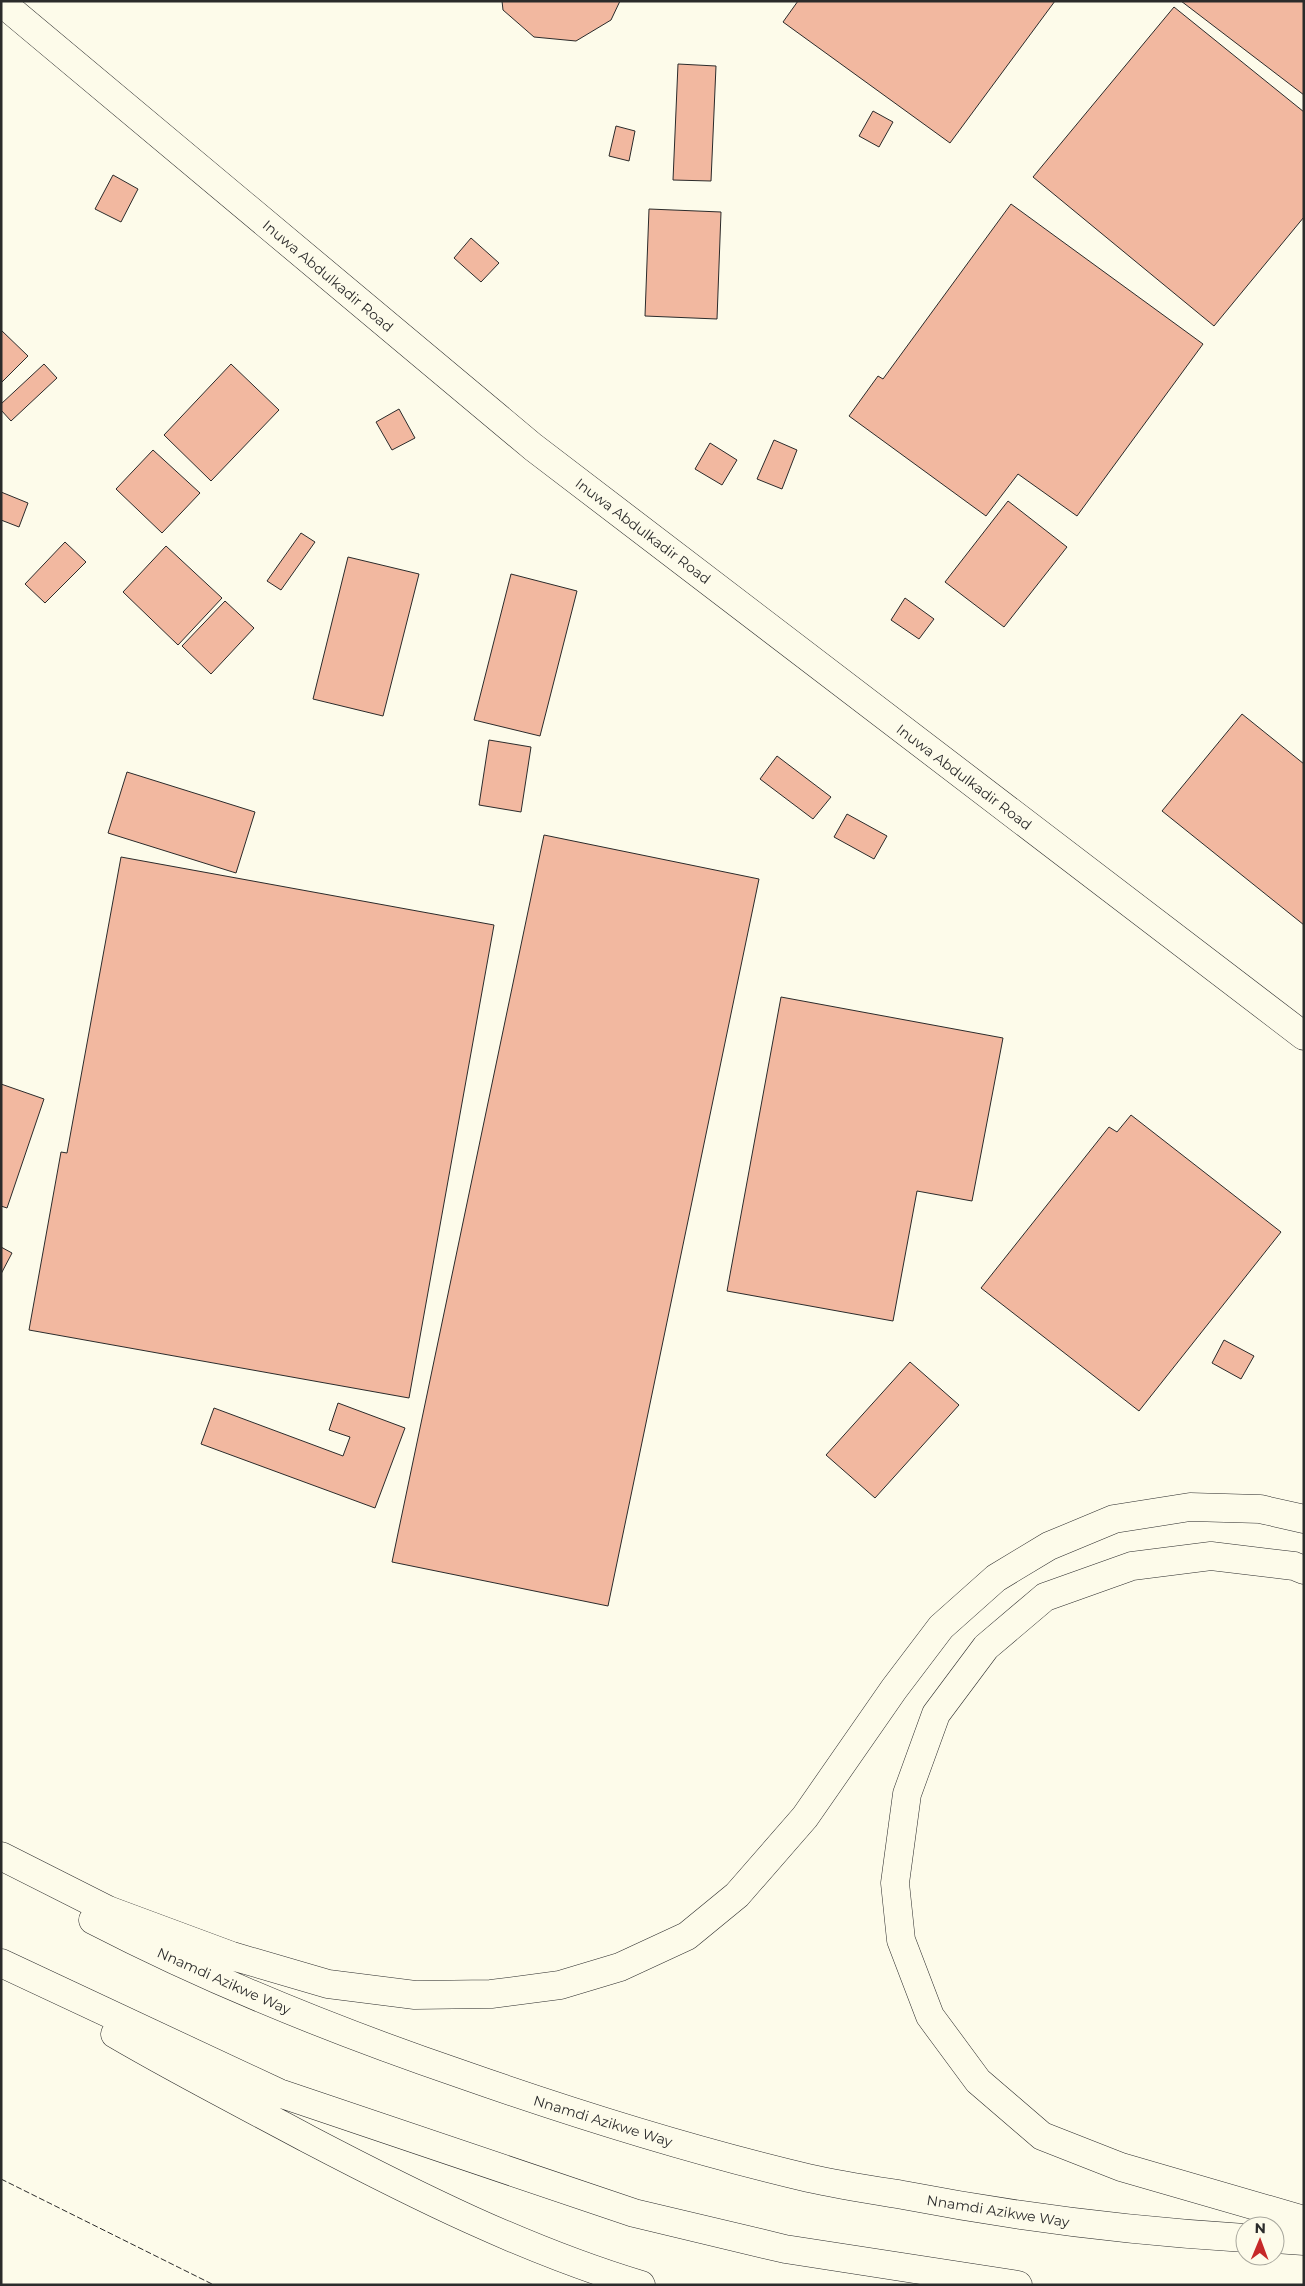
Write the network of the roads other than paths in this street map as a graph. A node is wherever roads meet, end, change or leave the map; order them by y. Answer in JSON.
{"nodes":[{"id":1,"x":1,"y":2,"type":"edge"},
{"id":2,"x":1304,"y":1036,"type":"edge"},
{"id":3,"x":1304,"y":1519,"type":"edge"},
{"id":4,"x":1304,"y":1570,"type":"edge"},
{"id":5,"x":1,"y":1856,"type":"edge"},
{"id":6,"x":1,"y":1869,"type":"edge"},
{"id":7,"x":1,"y":1963,"type":"edge"},
{"id":8,"x":1,"y":1968,"type":"edge"},
{"id":9,"x":1304,"y":2220,"type":"edge"},
{"id":10,"x":1235,"y":2237,"type":"edge"},
{"id":11,"x":1285,"y":2240,"type":"edge"},
{"id":12,"x":1304,"y":2241,"type":"edge"},
{"id":13,"x":641,"y":2285,"type":"edge"},
{"id":14,"x":1018,"y":2285,"type":"edge"}],
"edges":[{"from":1,"to":2,"type":"main road","name":"Inuwa Abdulkadir Road"},
{"from":3,"to":5,"type":"main road"},
{"from":4,"to":9,"type":"main road"},
{"from":6,"to":10,"type":"main road","name":"Nnamdi Azikwe Way"},
{"from":7,"to":14,"type":"main road"},
{"from":8,"to":13,"type":"main road"},
{"from":11,"to":12,"type":"main road"}]}
